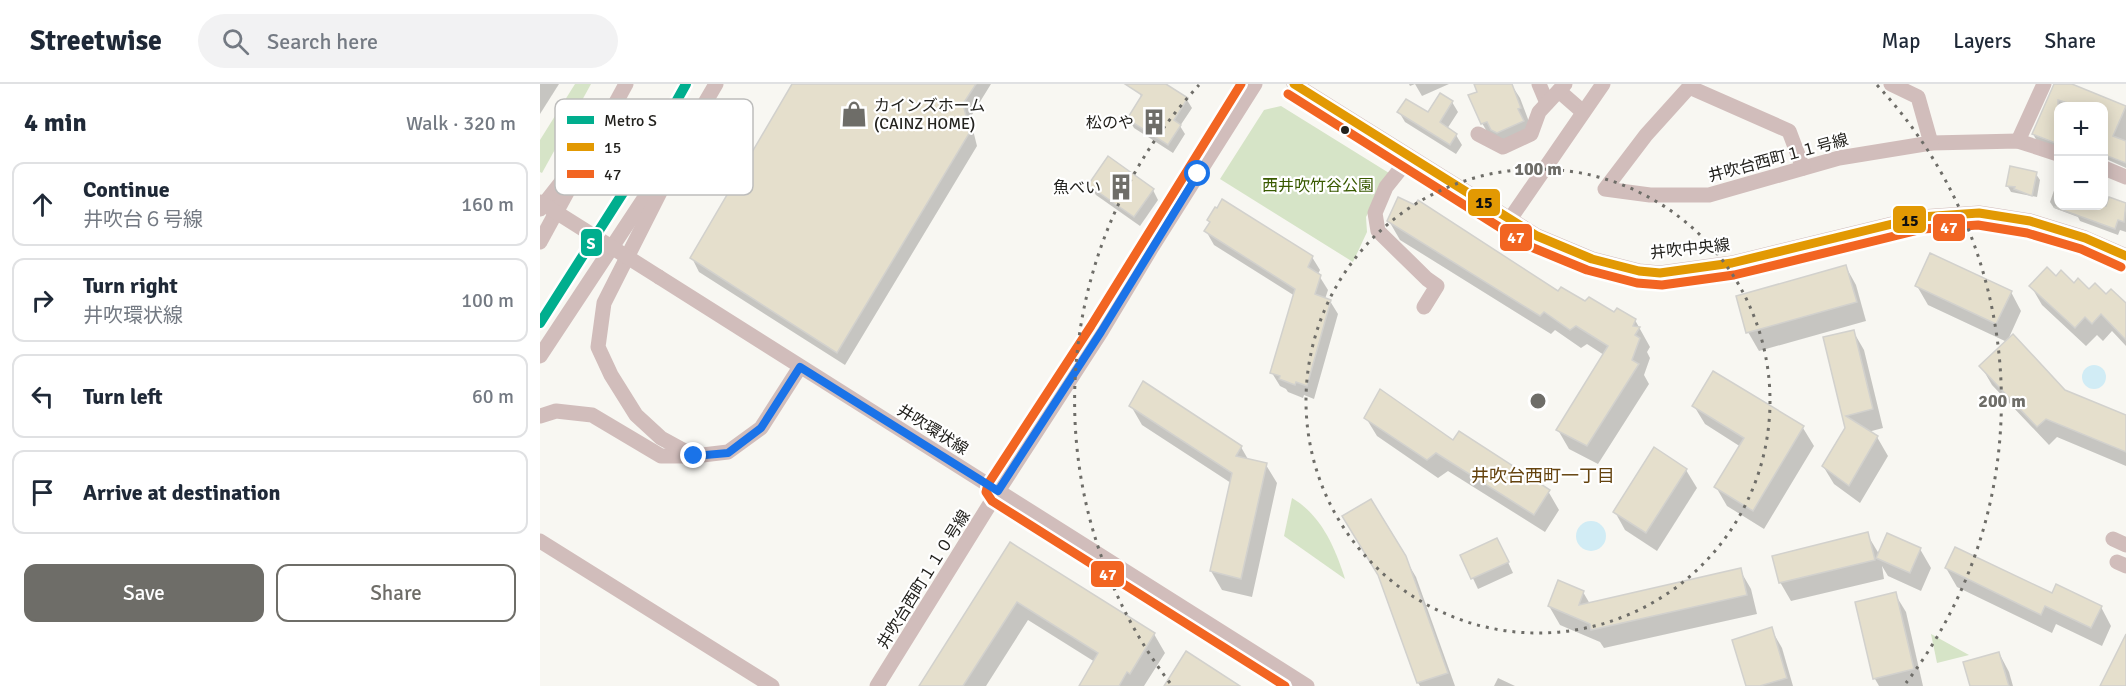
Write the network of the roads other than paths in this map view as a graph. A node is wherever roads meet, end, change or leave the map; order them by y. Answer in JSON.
{"nodes":[{"id":1,"x":616,"y":84,"type":"edge"},
{"id":2,"x":626,"y":84,"type":"edge"},
{"id":3,"x":716,"y":84,"type":"edge"},
{"id":4,"x":1255,"y":84,"type":"edge"},
{"id":5,"x":1294,"y":84,"type":"edge"},
{"id":6,"x":1539,"y":84,"type":"edge"},
{"id":7,"x":1603,"y":84,"type":"edge"},
{"id":8,"x":1891,"y":84,"type":"edge"},
{"id":9,"x":2044,"y":84,"type":"edge"},
{"id":10,"x":1690,"y":85,"type":"edge"},
{"id":11,"x":1562,"y":88,"type":"edge"},
{"id":12,"x":608,"y":99,"type":"edge"},
{"id":13,"x":618,"y":99,"type":"edge"},
{"id":14,"x":707,"y":99,"type":"edge"},
{"id":15,"x":1547,"y":103,"type":"junction"},
{"id":16,"x":1583,"y":112,"type":"junction"},
{"id":17,"x":1478,"y":135,"type":"dead end"},
{"id":18,"x":2018,"y":141,"type":"junction"},
{"id":19,"x":1931,"y":143,"type":"junction"},
{"id":20,"x":2054,"y":153,"type":"edge"},
{"id":21,"x":1410,"y":157,"type":"junction"},
{"id":22,"x":1803,"y":168,"type":"junction"},
{"id":23,"x":2108,"y":170,"type":"edge"},
{"id":24,"x":2126,"y":177,"type":"edge"},
{"id":25,"x":555,"y":190,"type":"edge"},
{"id":26,"x":566,"y":195,"type":"edge"},
{"id":27,"x":646,"y":195,"type":"edge"},
{"id":28,"x":658,"y":195,"type":"edge"},
{"id":29,"x":540,"y":202,"type":"edge"},
{"id":30,"x":540,"y":209,"type":"edge"},
{"id":31,"x":1510,"y":219,"type":"junction"},
{"id":32,"x":540,"y":242,"type":"edge"},
{"id":33,"x":2126,"y":256,"type":"edge"},
{"id":34,"x":1424,"y":307,"type":"dead end"},
{"id":35,"x":540,"y":356,"type":"edge"},
{"id":36,"x":800,"y":367,"type":"junction"},
{"id":37,"x":540,"y":416,"type":"edge"},
{"id":38,"x":694,"y":456,"type":"junction"},
{"id":39,"x":998,"y":491,"type":"junction"},
{"id":40,"x":540,"y":541,"type":"edge"},
{"id":41,"x":772,"y":686,"type":"edge"},
{"id":42,"x":877,"y":686,"type":"edge"},
{"id":43,"x":1307,"y":686,"type":"edge"}],
"edges":[{"from":1,"to":12,"type":"street"},
{"from":2,"to":13,"type":"street"},
{"from":3,"to":14,"type":"street"},
{"from":4,"to":39,"type":"street","name":"井吹台西町１１０号線"},
{"from":5,"to":21,"type":"street","name":"井吹中央線"},
{"from":6,"to":15,"type":"street"},
{"from":7,"to":16,"type":"street"},
{"from":8,"to":19,"type":"street"},
{"from":9,"to":18,"type":"street"},
{"from":10,"to":22,"type":"street"},
{"from":10,"to":22,"type":"street","name":"井吹台西町１１号線"},
{"from":11,"to":15,"type":"street"},
{"from":11,"to":16,"type":"street"},
{"from":15,"to":17,"type":"street"},
{"from":16,"to":31,"type":"street"},
{"from":18,"to":19,"type":"street","name":"井吹台西町１１号線"},
{"from":18,"to":20,"type":"street","name":"井吹台西町１１号線"},
{"from":19,"to":22,"type":"street","name":"井吹台西町１１号線"},
{"from":21,"to":31,"type":"street","name":"井吹中央線"},
{"from":21,"to":34,"type":"street"},
{"from":23,"to":24,"type":"street"},
{"from":25,"to":30,"type":"street"},
{"from":26,"to":32,"type":"street"},
{"from":27,"to":35,"type":"street"},
{"from":28,"to":38,"type":"street"},
{"from":29,"to":36,"type":"street","name":"井吹環状線","bridge":true},
{"from":31,"to":33,"type":"street","name":"井吹中央線"},
{"from":36,"to":38,"type":"street"},
{"from":36,"to":39,"type":"street","name":"井吹環状線"},
{"from":37,"to":38,"type":"street"},
{"from":39,"to":42,"type":"street","name":"井吹台西町１１０号線"},
{"from":39,"to":43,"type":"street","name":"井吹環状線"},
{"from":40,"to":41,"type":"street"}]}
